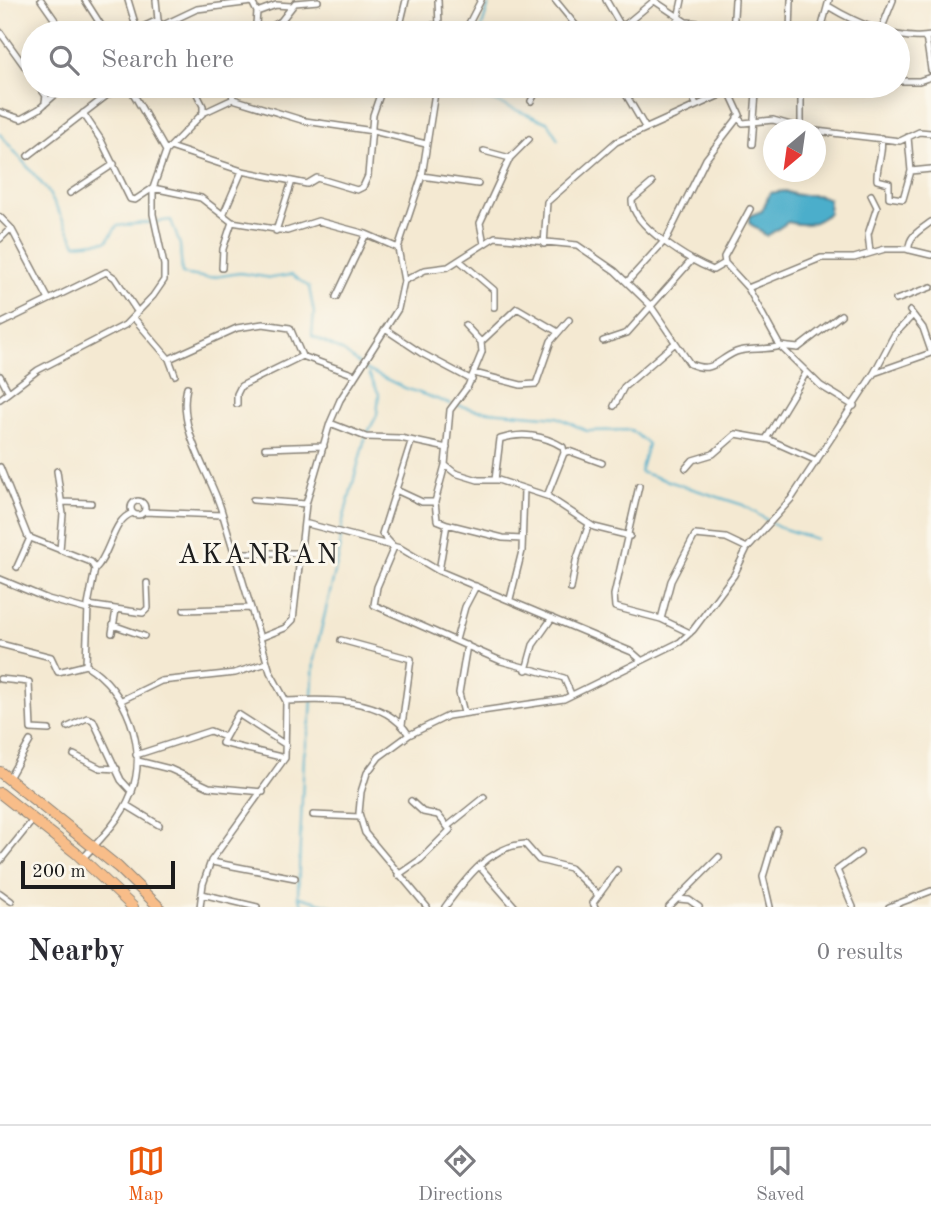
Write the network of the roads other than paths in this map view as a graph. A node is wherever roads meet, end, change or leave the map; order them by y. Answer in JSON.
{"nodes":[{"id":1,"x":41,"y":0,"type":"edge"},
{"id":2,"x":128,"y":0,"type":"edge"},
{"id":3,"x":156,"y":0,"type":"edge"},
{"id":4,"x":406,"y":0,"type":"edge"},
{"id":5,"x":438,"y":0,"type":"edge"},
{"id":6,"x":481,"y":0,"type":"edge"},
{"id":7,"x":558,"y":0,"type":"edge"},
{"id":8,"x":606,"y":0,"type":"edge"},
{"id":9,"x":682,"y":0,"type":"edge"},
{"id":10,"x":735,"y":0,"type":"edge"},
{"id":11,"x":791,"y":0,"type":"edge"},
{"id":12,"x":893,"y":0,"type":"edge"},
{"id":13,"x":89,"y":1,"type":"edge"},
{"id":14,"x":251,"y":1,"type":"edge"},
{"id":15,"x":318,"y":1,"type":"edge"},
{"id":16,"x":654,"y":1,"type":"edge"},
{"id":17,"x":828,"y":3,"type":"edge"},
{"id":18,"x":291,"y":6,"type":"junction"},
{"id":19,"x":257,"y":12,"type":"junction"},
{"id":20,"x":679,"y":20,"type":"junction"},
{"id":21,"x":56,"y":21,"type":"edge"},
{"id":22,"x":100,"y":21,"type":"edge"},
{"id":23,"x":131,"y":21,"type":"edge"},
{"id":24,"x":160,"y":21,"type":"edge"},
{"id":25,"x":165,"y":21,"type":"edge"},
{"id":26,"x":256,"y":21,"type":"edge"},
{"id":27,"x":282,"y":21,"type":"edge"},
{"id":28,"x":401,"y":21,"type":"edge"},
{"id":29,"x":439,"y":21,"type":"edge"},
{"id":30,"x":469,"y":21,"type":"edge"},
{"id":31,"x":573,"y":21,"type":"edge"},
{"id":32,"x":618,"y":21,"type":"edge"},
{"id":33,"x":628,"y":21,"type":"edge"},
{"id":34,"x":682,"y":21,"type":"edge"},
{"id":35,"x":733,"y":21,"type":"edge"},
{"id":36,"x":790,"y":21,"type":"edge"},
{"id":37,"x":823,"y":21,"type":"edge"},
{"id":38,"x":854,"y":21,"type":"edge"},
{"id":39,"x":885,"y":21,"type":"edge"},
{"id":40,"x":0,"y":32,"type":"edge"},
{"id":41,"x":910,"y":34,"type":"edge"},
{"id":42,"x":929,"y":36,"type":"edge"},
{"id":43,"x":21,"y":61,"type":"edge"},
{"id":44,"x":931,"y":70,"type":"edge"},
{"id":45,"x":931,"y":77,"type":"edge"},
{"id":46,"x":910,"y":81,"type":"edge"},
{"id":47,"x":46,"y":98,"type":"edge"},
{"id":48,"x":50,"y":98,"type":"edge"},
{"id":49,"x":102,"y":98,"type":"edge"},
{"id":50,"x":136,"y":98,"type":"edge"},
{"id":51,"x":200,"y":98,"type":"edge"},
{"id":52,"x":379,"y":98,"type":"edge"},
{"id":53,"x":433,"y":98,"type":"edge"},
{"id":54,"x":533,"y":98,"type":"edge"},
{"id":55,"x":628,"y":98,"type":"edge"},
{"id":56,"x":693,"y":98,"type":"edge"},
{"id":57,"x":708,"y":98,"type":"edge"},
{"id":58,"x":734,"y":98,"type":"edge"},
{"id":59,"x":754,"y":98,"type":"edge"},
{"id":60,"x":802,"y":98,"type":"edge"},
{"id":61,"x":233,"y":99,"type":"joint"},
{"id":62,"x":531,"y":101,"type":"dead end"},
{"id":63,"x":45,"y":102,"type":"junction"},
{"id":64,"x":696,"y":104,"type":"junction"},
{"id":65,"x":0,"y":112,"type":"edge"},
{"id":66,"x":83,"y":113,"type":"junction"},
{"id":67,"x":203,"y":113,"type":"junction"},
{"id":68,"x":737,"y":117,"type":"junction"},
{"id":69,"x":803,"y":119,"type":"edge"},
{"id":70,"x":755,"y":120,"type":"junction"},
{"id":71,"x":763,"y":120,"type":"edge"},
{"id":72,"x":645,"y":127,"type":"junction"},
{"id":73,"x":373,"y":131,"type":"junction"},
{"id":74,"x":826,"y":132,"type":"edge"},
{"id":75,"x":931,"y":133,"type":"edge"},
{"id":76,"x":908,"y":137,"type":"junction"},
{"id":77,"x":529,"y":138,"type":"dead end"},
{"id":78,"x":881,"y":138,"type":"junction"},
{"id":79,"x":752,"y":144,"type":"dead end"},
{"id":80,"x":426,"y":145,"type":"junction"},
{"id":81,"x":168,"y":149,"type":"junction"},
{"id":82,"x":484,"y":151,"type":"dead end"},
{"id":83,"x":27,"y":156,"type":"dead end"},
{"id":84,"x":510,"y":158,"type":"junction"},
{"id":85,"x":114,"y":164,"type":"junction"},
{"id":86,"x":931,"y":169,"type":"edge"},
{"id":87,"x":242,"y":171,"type":"junction"},
{"id":88,"x":911,"y":171,"type":"junction"},
{"id":89,"x":422,"y":176,"type":"junction"},
{"id":90,"x":292,"y":181,"type":"junction"},
{"id":91,"x":652,"y":183,"type":"dead end"},
{"id":92,"x":478,"y":184,"type":"dead end"},
{"id":93,"x":153,"y":188,"type":"junction"},
{"id":94,"x":69,"y":193,"type":"dead end"},
{"id":95,"x":872,"y":195,"type":"dead end"},
{"id":96,"x":750,"y":209,"type":"dead end"},
{"id":97,"x":223,"y":215,"type":"junction"},
{"id":98,"x":0,"y":218,"type":"edge"},
{"id":99,"x":232,"y":222,"type":"junction"},
{"id":100,"x":931,"y":222,"type":"edge"},
{"id":101,"x":11,"y":228,"type":"junction"},
{"id":102,"x":276,"y":231,"type":"junction"},
{"id":103,"x":366,"y":234,"type":"junction"},
{"id":104,"x":0,"y":239,"type":"edge"},
{"id":105,"x":664,"y":242,"type":"junction"},
{"id":106,"x":544,"y":243,"type":"junction"},
{"id":107,"x":484,"y":244,"type":"junction"},
{"id":108,"x":398,"y":248,"type":"junction"},
{"id":109,"x":909,"y":250,"type":"junction"},
{"id":110,"x":870,"y":252,"type":"junction"},
{"id":111,"x":931,"y":255,"type":"edge"},
{"id":112,"x":460,"y":261,"type":"junction"},
{"id":113,"x":691,"y":261,"type":"junction"},
{"id":114,"x":725,"y":263,"type":"junction"},
{"id":115,"x":222,"y":268,"type":"dead end"},
{"id":116,"x":404,"y":281,"type":"junction"},
{"id":117,"x":627,"y":282,"type":"junction"},
{"id":118,"x":931,"y":287,"type":"edge"},
{"id":119,"x":748,"y":288,"type":"junction"},
{"id":120,"x":336,"y":297,"type":"dead end"},
{"id":121,"x":48,"y":298,"type":"junction"},
{"id":122,"x":896,"y":300,"type":"dead end"},
{"id":123,"x":650,"y":305,"type":"junction"},
{"id":124,"x":495,"y":307,"type":"dead end"},
{"id":125,"x":135,"y":314,"type":"junction"},
{"id":126,"x":841,"y":314,"type":"dead end"},
{"id":127,"x":569,"y":320,"type":"dead end"},
{"id":128,"x":0,"y":324,"type":"edge"},
{"id":129,"x":465,"y":325,"type":"dead end"},
{"id":130,"x":385,"y":329,"type":"junction"},
{"id":131,"x":558,"y":332,"type":"junction"},
{"id":132,"x":603,"y":341,"type":"dead end"},
{"id":133,"x":481,"y":342,"type":"junction"},
{"id":134,"x":674,"y":344,"type":"junction"},
{"id":135,"x":780,"y":346,"type":"junction"},
{"id":136,"x":931,"y":352,"type":"edge"},
{"id":137,"x":302,"y":356,"type":"junction"},
{"id":138,"x":169,"y":359,"type":"junction"},
{"id":139,"x":359,"y":369,"type":"junction"},
{"id":140,"x":806,"y":373,"type":"junction"},
{"id":141,"x":874,"y":373,"type":"junction"},
{"id":142,"x":175,"y":375,"type":"dead end"},
{"id":143,"x":0,"y":376,"type":"edge"},
{"id":144,"x":473,"y":376,"type":"junction"},
{"id":145,"x":187,"y":387,"type":"dead end"},
{"id":146,"x":8,"y":391,"type":"junction"},
{"id":147,"x":0,"y":399,"type":"edge"},
{"id":148,"x":237,"y":404,"type":"dead end"},
{"id":149,"x":614,"y":405,"type":"dead end"},
{"id":150,"x":854,"y":405,"type":"junction"},
{"id":151,"x":330,"y":423,"type":"junction"},
{"id":152,"x":766,"y":439,"type":"junction"},
{"id":153,"x":411,"y":442,"type":"junction"},
{"id":154,"x":324,"y":446,"type":"junction"},
{"id":155,"x":265,"y":448,"type":"dead end"},
{"id":156,"x":447,"y":448,"type":"junction"},
{"id":157,"x":564,"y":453,"type":"junction"},
{"id":158,"x":817,"y":461,"type":"junction"},
{"id":159,"x":602,"y":463,"type":"dead end"},
{"id":160,"x":445,"y":465,"type":"junction"},
{"id":161,"x":0,"y":467,"type":"edge"},
{"id":162,"x":686,"y":468,"type":"dead end"},
{"id":163,"x":57,"y":471,"type":"dead end"},
{"id":164,"x":495,"y":480,"type":"junction"},
{"id":165,"x":9,"y":486,"type":"junction"},
{"id":166,"x":639,"y":486,"type":"dead end"},
{"id":167,"x":524,"y":489,"type":"junction"},
{"id":168,"x":0,"y":490,"type":"edge"},
{"id":169,"x":396,"y":490,"type":"junction"},
{"id":170,"x":547,"y":496,"type":"junction"},
{"id":171,"x":253,"y":500,"type":"dead end"},
{"id":172,"x":61,"y":502,"type":"junction"},
{"id":173,"x":435,"y":502,"type":"junction"},
{"id":174,"x":90,"y":503,"type":"dead end"},
{"id":175,"x":306,"y":505,"type":"junction"},
{"id":176,"x":144,"y":512,"type":"junction"},
{"id":177,"x":133,"y":513,"type":"junction"},
{"id":178,"x":222,"y":515,"type":"junction"},
{"id":179,"x":304,"y":523,"type":"junction"},
{"id":180,"x":447,"y":524,"type":"junction"},
{"id":181,"x":589,"y":524,"type":"junction"},
{"id":182,"x":630,"y":536,"type":"junction"},
{"id":183,"x":30,"y":538,"type":"junction"},
{"id":184,"x":522,"y":539,"type":"junction"},
{"id":185,"x":394,"y":547,"type":"junction"},
{"id":186,"x":747,"y":548,"type":"junction"},
{"id":187,"x":60,"y":550,"type":"junction"},
{"id":188,"x":300,"y":552,"type":"junction"},
{"id":189,"x":242,"y":553,"type":"dead end"},
{"id":190,"x":17,"y":566,"type":"dead end"},
{"id":191,"x":95,"y":569,"type":"junction"},
{"id":192,"x":439,"y":570,"type":"junction"},
{"id":193,"x":1,"y":581,"type":"edge"},
{"id":194,"x":147,"y":583,"type":"dead end"},
{"id":195,"x":476,"y":586,"type":"junction"},
{"id":196,"x":571,"y":589,"type":"dead end"},
{"id":197,"x":510,"y":599,"type":"junction"},
{"id":198,"x":88,"y":608,"type":"junction"},
{"id":199,"x":251,"y":608,"type":"junction"},
{"id":200,"x":116,"y":610,"type":"junction"},
{"id":201,"x":184,"y":610,"type":"dead end"},
{"id":202,"x":552,"y":618,"type":"junction"},
{"id":203,"x":661,"y":619,"type":"junction"},
{"id":204,"x":113,"y":625,"type":"junction"},
{"id":205,"x":690,"y":633,"type":"junction"},
{"id":206,"x":111,"y":634,"type":"dead end"},
{"id":207,"x":144,"y":636,"type":"dead end"},
{"id":208,"x":260,"y":638,"type":"junction"},
{"id":209,"x":341,"y":640,"type":"dead end"},
{"id":210,"x":456,"y":640,"type":"junction"},
{"id":211,"x":0,"y":644,"type":"edge"},
{"id":212,"x":467,"y":645,"type":"junction"},
{"id":213,"x":641,"y":660,"type":"junction"},
{"id":214,"x":267,"y":663,"type":"junction"},
{"id":215,"x":86,"y":665,"type":"junction"},
{"id":216,"x":526,"y":670,"type":"junction"},
{"id":217,"x":0,"y":679,"type":"edge"},
{"id":218,"x":571,"y":694,"type":"junction"},
{"id":219,"x":122,"y":700,"type":"junction"},
{"id":220,"x":286,"y":701,"type":"junction"},
{"id":221,"x":464,"y":713,"type":"junction"},
{"id":222,"x":402,"y":725,"type":"junction"},
{"id":223,"x":68,"y":727,"type":"dead end"},
{"id":224,"x":49,"y":730,"type":"dead end"},
{"id":225,"x":409,"y":735,"type":"junction"},
{"id":226,"x":225,"y":737,"type":"junction"},
{"id":227,"x":30,"y":741,"type":"dead end"},
{"id":228,"x":286,"y":745,"type":"junction"},
{"id":229,"x":74,"y":755,"type":"dead end"},
{"id":230,"x":137,"y":758,"type":"junction"},
{"id":231,"x":285,"y":758,"type":"junction"},
{"id":232,"x":117,"y":769,"type":"junction"},
{"id":233,"x":5,"y":775,"type":"edge"},
{"id":234,"x":132,"y":792,"type":"junction"},
{"id":235,"x":263,"y":792,"type":"junction"},
{"id":236,"x":0,"y":793,"type":"edge"},
{"id":237,"x":484,"y":797,"type":"dead end"},
{"id":238,"x":411,"y":801,"type":"dead end"},
{"id":239,"x":126,"y":805,"type":"junction"},
{"id":240,"x":313,"y":816,"type":"dead end"},
{"id":241,"x":360,"y":817,"type":"junction"},
{"id":242,"x":34,"y":819,"type":"junction"},
{"id":243,"x":159,"y":825,"type":"dead end"},
{"id":244,"x":448,"y":826,"type":"junction"},
{"id":245,"x":777,"y":830,"type":"dead end"},
{"id":246,"x":94,"y":846,"type":"junction"},
{"id":247,"x":860,"y":853,"type":"dead end"},
{"id":248,"x":719,"y":857,"type":"dead end"},
{"id":249,"x":82,"y":859,"type":"junction"},
{"id":250,"x":0,"y":862,"type":"edge"},
{"id":251,"x":212,"y":862,"type":"junction"},
{"id":252,"x":480,"y":867,"type":"junction"},
{"id":253,"x":617,"y":870,"type":"dead end"},
{"id":254,"x":398,"y":875,"type":"junction"},
{"id":255,"x":295,"y":878,"type":"dead end"},
{"id":256,"x":931,"y":891,"type":"edge"},
{"id":257,"x":0,"y":893,"type":"edge"},
{"id":258,"x":202,"y":894,"type":"junction"},
{"id":259,"x":598,"y":895,"type":"junction"},
{"id":260,"x":679,"y":899,"type":"junction"},
{"id":261,"x":911,"y":899,"type":"junction"},
{"id":262,"x":11,"y":901,"type":"dead end"},
{"id":263,"x":592,"y":906,"type":"edge"},
{"id":264,"x":133,"y":907,"type":"edge"},
{"id":265,"x":159,"y":907,"type":"edge"},
{"id":266,"x":200,"y":907,"type":"edge"},
{"id":267,"x":257,"y":907,"type":"edge"},
{"id":268,"x":427,"y":907,"type":"edge"},
{"id":269,"x":445,"y":907,"type":"edge"},
{"id":270,"x":515,"y":907,"type":"edge"},
{"id":271,"x":669,"y":907,"type":"edge"},
{"id":272,"x":699,"y":907,"type":"edge"},
{"id":273,"x":770,"y":907,"type":"edge"},
{"id":274,"x":853,"y":907,"type":"edge"},
{"id":275,"x":889,"y":907,"type":"edge"},
{"id":276,"x":912,"y":907,"type":"edge"}],
"edges":[{"from":1,"to":21,"type":"street"},
{"from":2,"to":23,"type":"street"},
{"from":3,"to":24,"type":"street"},
{"from":4,"to":28,"type":"street"},
{"from":5,"to":29,"type":"street"},
{"from":6,"to":30,"type":"street"},
{"from":7,"to":31,"type":"street"},
{"from":8,"to":32,"type":"street"},
{"from":9,"to":20,"type":"street"},
{"from":10,"to":35,"type":"street"},
{"from":11,"to":36,"type":"street"},
{"from":12,"to":39,"type":"street"},
{"from":13,"to":22,"type":"street"},
{"from":14,"to":19,"type":"street"},
{"from":14,"to":25,"type":"street"},
{"from":15,"to":18,"type":"street"},
{"from":16,"to":20,"type":"street"},
{"from":16,"to":33,"type":"street"},
{"from":17,"to":37,"type":"street"},
{"from":17,"to":38,"type":"street"},
{"from":18,"to":19,"type":"street"},
{"from":18,"to":27,"type":"street"},
{"from":19,"to":26,"type":"street"},
{"from":20,"to":34,"type":"street"},
{"from":40,"to":43,"type":"street"},
{"from":41,"to":42,"type":"street"},
{"from":42,"to":44,"type":"street"},
{"from":45,"to":46,"type":"street"},
{"from":47,"to":63,"type":"street"},
{"from":48,"to":63,"type":"street"},
{"from":49,"to":66,"type":"street"},
{"from":50,"to":81,"type":"street"},
{"from":51,"to":67,"type":"street"},
{"from":52,"to":73,"type":"street"},
{"from":53,"to":80,"type":"street"},
{"from":54,"to":62,"type":"street"},
{"from":55,"to":72,"type":"street"},
{"from":56,"to":64,"type":"street"},
{"from":57,"to":64,"type":"street"},
{"from":58,"to":68,"type":"street"},
{"from":59,"to":70,"type":"street"},
{"from":60,"to":69,"type":"street"},
{"from":61,"to":67,"type":"street"},
{"from":61,"to":73,"type":"street"},
{"from":63,"to":65,"type":"street"},
{"from":64,"to":72,"type":"street"},
{"from":66,"to":83,"type":"street"},
{"from":66,"to":85,"type":"street"},
{"from":67,"to":81,"type":"street"},
{"from":68,"to":70,"type":"street"},
{"from":68,"to":105,"type":"street"},
{"from":70,"to":71,"type":"street"},
{"from":70,"to":79,"type":"street"},
{"from":72,"to":106,"type":"street"},
{"from":73,"to":80,"type":"street"},
{"from":73,"to":90,"type":"street"},
{"from":74,"to":78,"type":"street"},
{"from":75,"to":76,"type":"street"},
{"from":76,"to":78,"type":"street"},
{"from":76,"to":88,"type":"street"},
{"from":77,"to":84,"type":"street"},
{"from":78,"to":88,"type":"street"},
{"from":80,"to":89,"type":"street"},
{"from":81,"to":87,"type":"street"},
{"from":81,"to":93,"type":"street"},
{"from":82,"to":84,"type":"street"},
{"from":84,"to":107,"type":"street"},
{"from":85,"to":93,"type":"street"},
{"from":85,"to":94,"type":"street"},
{"from":86,"to":88,"type":"street"},
{"from":87,"to":90,"type":"street"},
{"from":87,"to":97,"type":"street"},
{"from":89,"to":92,"type":"street"},
{"from":89,"to":108,"type":"street"},
{"from":90,"to":102,"type":"street"},
{"from":91,"to":105,"type":"street"},
{"from":93,"to":97,"type":"street"},
{"from":93,"to":125,"type":"street"},
{"from":95,"to":110,"type":"street"},
{"from":96,"to":114,"type":"street"},
{"from":97,"to":99,"type":"street"},
{"from":98,"to":101,"type":"street"},
{"from":99,"to":102,"type":"street"},
{"from":99,"to":115,"type":"street"},
{"from":100,"to":109,"type":"street"},
{"from":101,"to":104,"type":"street"},
{"from":101,"to":121,"type":"street"},
{"from":102,"to":103,"type":"street"},
{"from":103,"to":108,"type":"street"},
{"from":103,"to":120,"type":"street"},
{"from":105,"to":113,"type":"street"},
{"from":105,"to":117,"type":"street"},
{"from":106,"to":107,"type":"street"},
{"from":106,"to":117,"type":"street"},
{"from":107,"to":112,"type":"street"},
{"from":108,"to":116,"type":"street"},
{"from":109,"to":110,"type":"street"},
{"from":109,"to":111,"type":"street"},
{"from":110,"to":119,"type":"street"},
{"from":112,"to":116,"type":"street"},
{"from":112,"to":124,"type":"street"},
{"from":113,"to":114,"type":"street"},
{"from":113,"to":123,"type":"street"},
{"from":114,"to":119,"type":"street"},
{"from":116,"to":130,"type":"street"},
{"from":117,"to":123,"type":"street"},
{"from":118,"to":122,"type":"street"},
{"from":119,"to":135,"type":"street"},
{"from":121,"to":125,"type":"street"},
{"from":121,"to":128,"type":"street"},
{"from":123,"to":132,"type":"street"},
{"from":123,"to":134,"type":"street"},
{"from":125,"to":138,"type":"street"},
{"from":125,"to":146,"type":"street"},
{"from":126,"to":135,"type":"street"},
{"from":127,"to":131,"type":"street"},
{"from":129,"to":133,"type":"street"},
{"from":130,"to":139,"type":"street"},
{"from":130,"to":144,"type":"street"},
{"from":131,"to":133,"type":"street"},
{"from":131,"to":144,"type":"street"},
{"from":133,"to":144,"type":"street"},
{"from":134,"to":135,"type":"street"},
{"from":134,"to":149,"type":"street"},
{"from":135,"to":140,"type":"street"},
{"from":136,"to":141,"type":"street"},
{"from":136,"to":141,"type":"street"},
{"from":137,"to":138,"type":"street"},
{"from":137,"to":139,"type":"street"},
{"from":137,"to":148,"type":"street"},
{"from":138,"to":142,"type":"street"},
{"from":139,"to":151,"type":"street"},
{"from":140,"to":150,"type":"street"},
{"from":140,"to":152,"type":"street"},
{"from":141,"to":150,"type":"street"},
{"from":143,"to":146,"type":"street"},
{"from":144,"to":156,"type":"street"},
{"from":145,"to":178,"type":"street"},
{"from":146,"to":147,"type":"street"},
{"from":150,"to":158,"type":"street"},
{"from":151,"to":153,"type":"street"},
{"from":151,"to":154,"type":"street"},
{"from":152,"to":158,"type":"street"},
{"from":152,"to":162,"type":"street"},
{"from":153,"to":156,"type":"street"},
{"from":153,"to":169,"type":"street"},
{"from":154,"to":155,"type":"street"},
{"from":154,"to":175,"type":"street"},
{"from":156,"to":160,"type":"street"},
{"from":157,"to":159,"type":"street"},
{"from":157,"to":164,"type":"street"},
{"from":157,"to":170,"type":"street"},
{"from":158,"to":186,"type":"street"},
{"from":160,"to":164,"type":"street"},
{"from":160,"to":173,"type":"street"},
{"from":161,"to":165,"type":"street"},
{"from":163,"to":172,"type":"street"},
{"from":164,"to":167,"type":"street"},
{"from":165,"to":168,"type":"street"},
{"from":165,"to":183,"type":"street"},
{"from":166,"to":182,"type":"street"},
{"from":167,"to":170,"type":"street"},
{"from":167,"to":184,"type":"street"},
{"from":169,"to":173,"type":"street"},
{"from":169,"to":185,"type":"street"},
{"from":170,"to":181,"type":"street"},
{"from":171,"to":175,"type":"street"},
{"from":172,"to":174,"type":"street"},
{"from":172,"to":187,"type":"street"},
{"from":173,"to":180,"type":"street"},
{"from":175,"to":179,"type":"street"},
{"from":176,"to":177,"type":"street"},
{"from":176,"to":177,"type":"street"},
{"from":176,"to":178,"type":"street"},
{"from":177,"to":191,"type":"street"},
{"from":178,"to":199,"type":"street"},
{"from":179,"to":185,"type":"street"},
{"from":179,"to":188,"type":"street"},
{"from":180,"to":184,"type":"street"},
{"from":180,"to":192,"type":"street"},
{"from":181,"to":182,"type":"street"},
{"from":181,"to":196,"type":"street"},
{"from":182,"to":203,"type":"street"},
{"from":183,"to":187,"type":"street"},
{"from":183,"to":190,"type":"street"},
{"from":184,"to":197,"type":"street"},
{"from":185,"to":192,"type":"street"},
{"from":185,"to":210,"type":"street"},
{"from":186,"to":203,"type":"street"},
{"from":186,"to":205,"type":"street"},
{"from":187,"to":191,"type":"street"},
{"from":188,"to":189,"type":"street"},
{"from":188,"to":208,"type":"street"},
{"from":191,"to":198,"type":"street"},
{"from":192,"to":195,"type":"street"},
{"from":193,"to":198,"type":"street"},
{"from":194,"to":200,"type":"street"},
{"from":195,"to":197,"type":"street"},
{"from":195,"to":210,"type":"street"},
{"from":197,"to":202,"type":"street"},
{"from":198,"to":200,"type":"street"},
{"from":198,"to":215,"type":"street"},
{"from":199,"to":201,"type":"street"},
{"from":199,"to":208,"type":"street"},
{"from":200,"to":204,"type":"street"},
{"from":202,"to":213,"type":"street"},
{"from":202,"to":216,"type":"street"},
{"from":203,"to":205,"type":"street"},
{"from":204,"to":206,"type":"street"},
{"from":204,"to":207,"type":"street"},
{"from":205,"to":213,"type":"street"},
{"from":208,"to":214,"type":"street"},
{"from":209,"to":222,"type":"street"},
{"from":210,"to":212,"type":"street"},
{"from":211,"to":215,"type":"street"},
{"from":212,"to":216,"type":"street"},
{"from":212,"to":221,"type":"street"},
{"from":213,"to":218,"type":"street"},
{"from":214,"to":219,"type":"street"},
{"from":214,"to":220,"type":"street"},
{"from":215,"to":219,"type":"street"},
{"from":216,"to":218,"type":"street"},
{"from":217,"to":224,"type":"street"},
{"from":218,"to":221,"type":"street"},
{"from":219,"to":230,"type":"street"},
{"from":220,"to":222,"type":"street"},
{"from":220,"to":228,"type":"street"},
{"from":221,"to":225,"type":"street"},
{"from":222,"to":225,"type":"street"},
{"from":223,"to":232,"type":"street"},
{"from":225,"to":241,"type":"street"},
{"from":226,"to":228,"type":"street"},
{"from":226,"to":230,"type":"street"},
{"from":226,"to":231,"type":"street"},
{"from":227,"to":233,"type":"street"},
{"from":228,"to":231,"type":"street"},
{"from":229,"to":232,"type":"street"},
{"from":230,"to":234,"type":"street"},
{"from":230,"to":235,"type":"street"},
{"from":231,"to":235,"type":"street"},
{"from":232,"to":234,"type":"street"},
{"from":233,"to":246,"type":"highway"},
{"from":234,"to":239,"type":"street"},
{"from":235,"to":251,"type":"street"},
{"from":236,"to":242,"type":"highway"},
{"from":237,"to":244,"type":"street"},
{"from":238,"to":244,"type":"street"},
{"from":239,"to":243,"type":"street"},
{"from":239,"to":246,"type":"street"},
{"from":240,"to":241,"type":"street"},
{"from":241,"to":254,"type":"street"},
{"from":242,"to":249,"type":"highway"},
{"from":242,"to":250,"type":"street"},
{"from":244,"to":254,"type":"street"},
{"from":245,"to":273,"type":"street"},
{"from":246,"to":249,"type":"street"},
{"from":246,"to":265,"type":"highway"},
{"from":247,"to":274,"type":"street"},
{"from":248,"to":260,"type":"street"},
{"from":249,"to":264,"type":"highway"},
{"from":251,"to":255,"type":"street"},
{"from":251,"to":258,"type":"street"},
{"from":252,"to":259,"type":"street"},
{"from":252,"to":269,"type":"street"},
{"from":252,"to":270,"type":"street"},
{"from":253,"to":259,"type":"street"},
{"from":254,"to":268,"type":"street"},
{"from":256,"to":261,"type":"street"},
{"from":257,"to":262,"type":"street"},
{"from":258,"to":266,"type":"street"},
{"from":258,"to":267,"type":"street"},
{"from":259,"to":263,"type":"street"},
{"from":260,"to":271,"type":"street"},
{"from":260,"to":272,"type":"street"},
{"from":261,"to":275,"type":"street"},
{"from":261,"to":276,"type":"street"}]}
